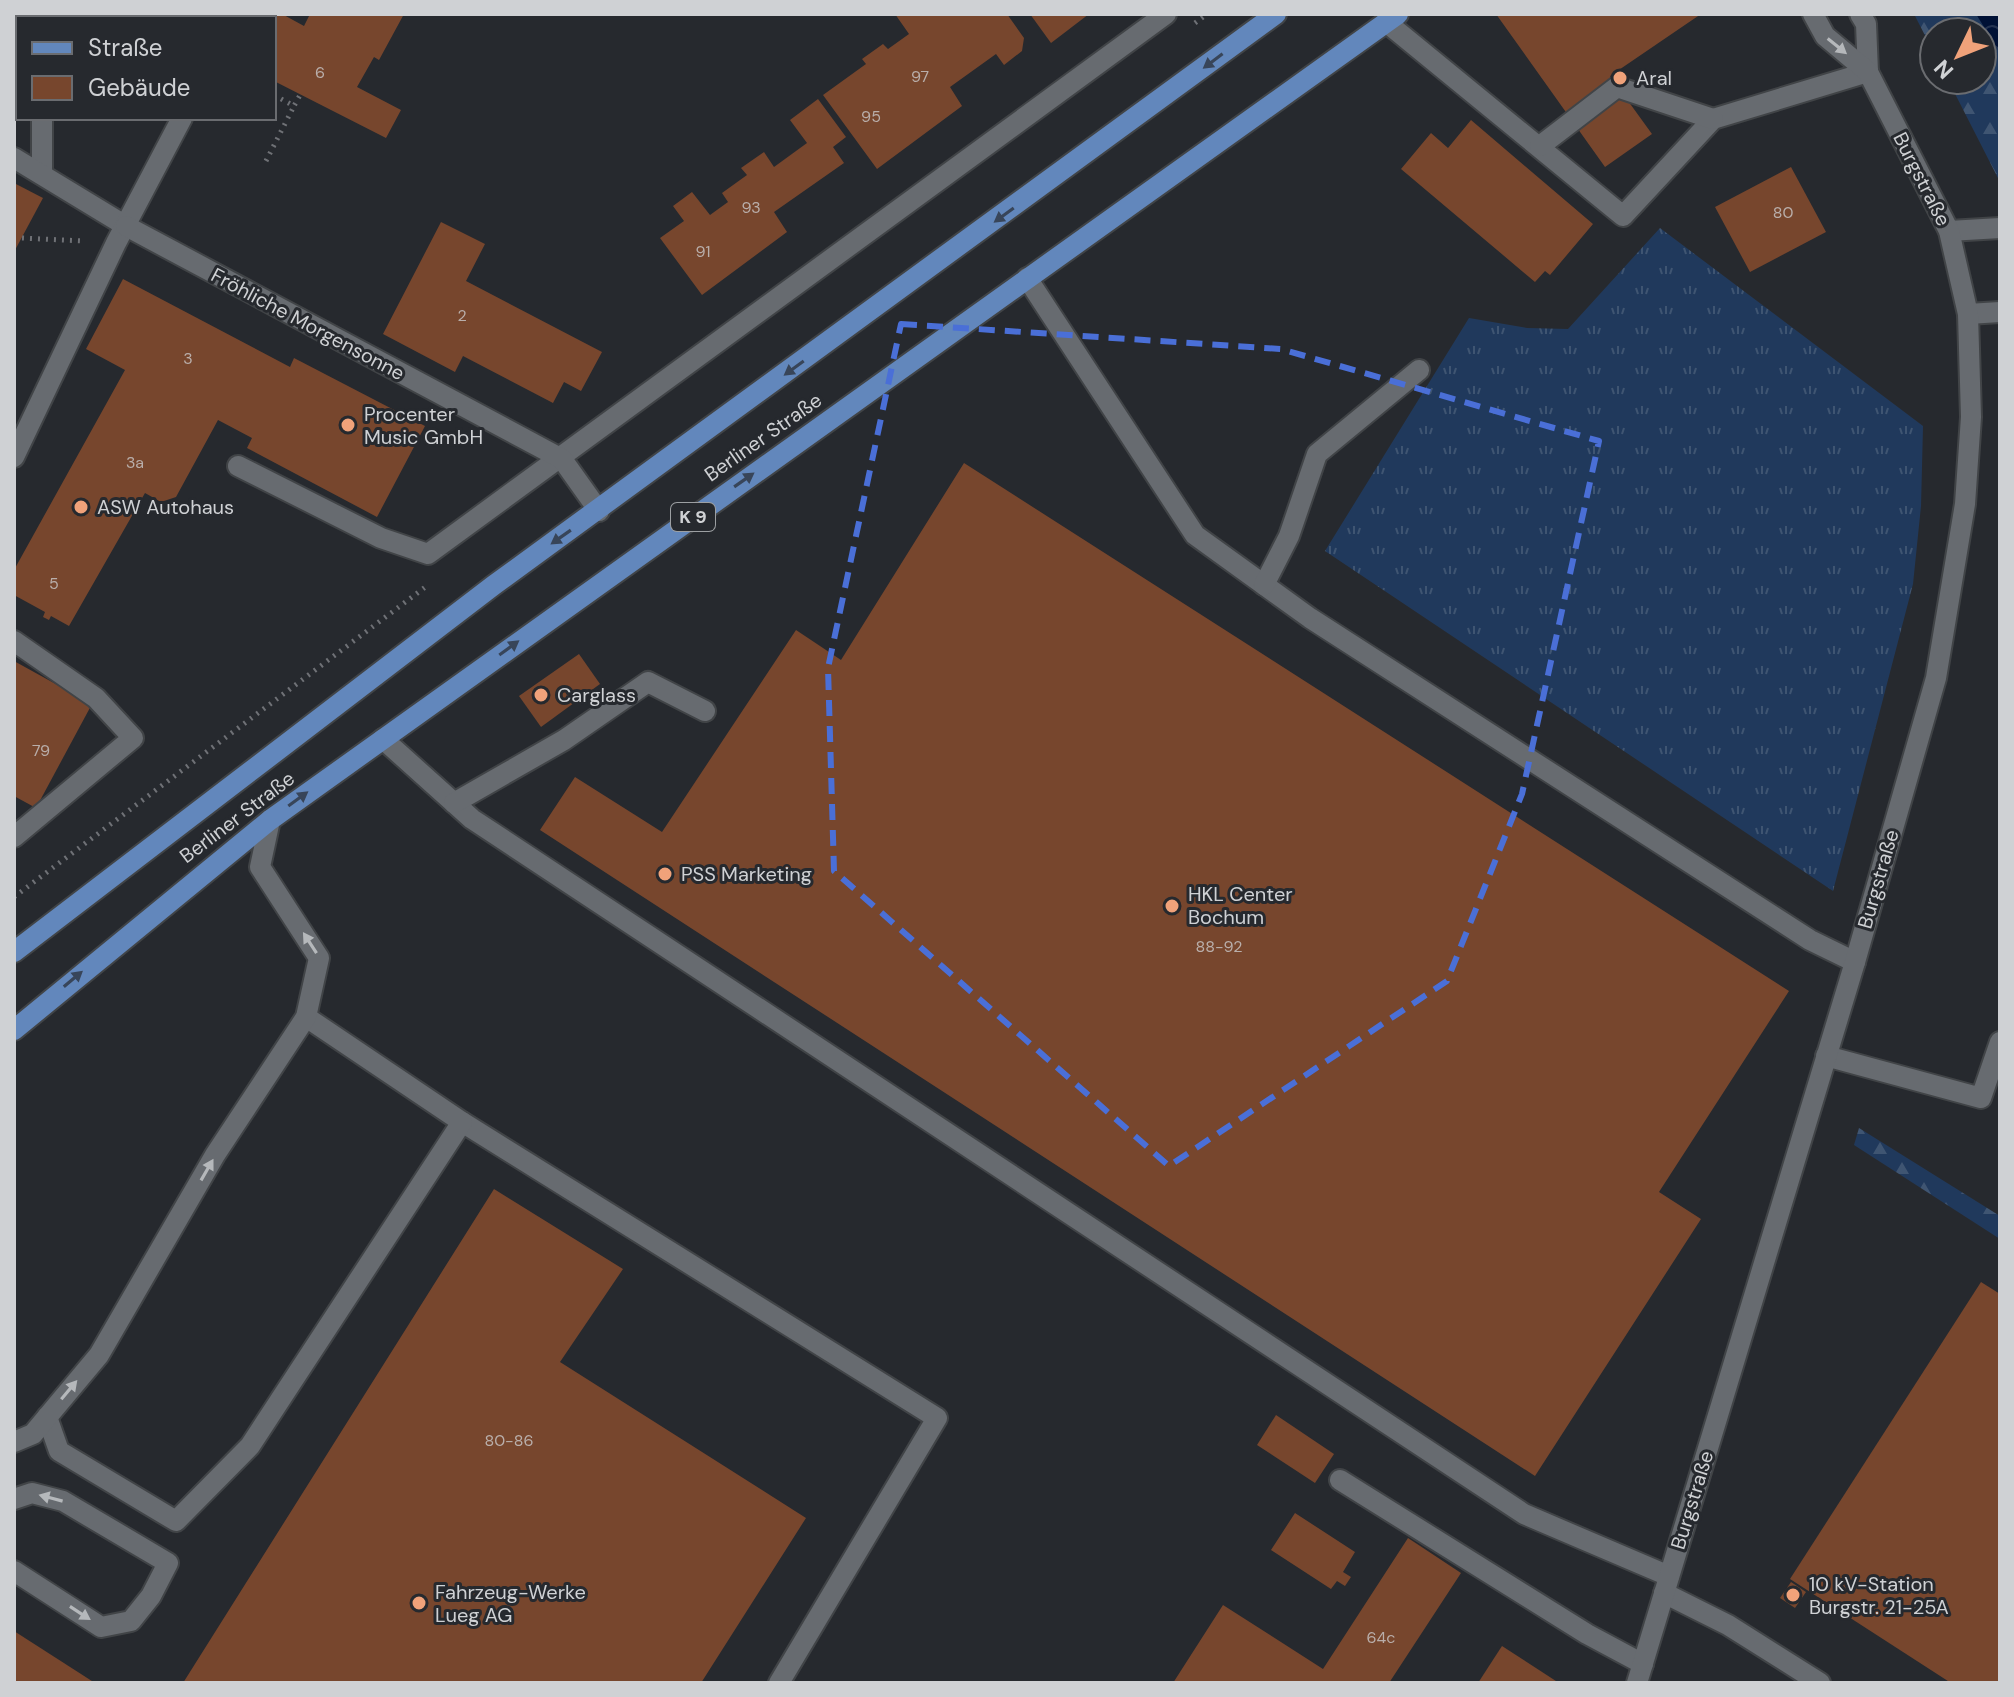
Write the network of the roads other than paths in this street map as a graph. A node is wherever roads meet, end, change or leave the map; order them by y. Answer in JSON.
{"nodes":[{"id":1,"x":1166,"y":14,"type":"edge"},
{"id":2,"x":1276,"y":14,"type":"edge"},
{"id":3,"x":1813,"y":14,"type":"edge"},
{"id":4,"x":1860,"y":14,"type":"edge"},
{"id":5,"x":1392,"y":18,"type":"edge"},
{"id":6,"x":1868,"y":72,"type":"junction"},
{"id":7,"x":1713,"y":119,"type":"junction"},
{"id":8,"x":42,"y":120,"type":"edge"},
{"id":9,"x":181,"y":120,"type":"edge"},
{"id":10,"x":1540,"y":146,"type":"junction"},
{"id":11,"x":14,"y":158,"type":"edge"},
{"id":12,"x":42,"y":173,"type":"junction"},
{"id":13,"x":2000,"y":228,"type":"edge"},
{"id":14,"x":1949,"y":231,"type":"junction"},
{"id":15,"x":121,"y":235,"type":"junction"},
{"id":16,"x":1027,"y":278,"type":"junction"},
{"id":17,"x":2000,"y":312,"type":"edge"},
{"id":18,"x":1968,"y":314,"type":"junction"},
{"id":19,"x":1419,"y":370,"type":"dead end"},
{"id":20,"x":14,"y":457,"type":"edge"},
{"id":21,"x":562,"y":459,"type":"junction"},
{"id":22,"x":238,"y":466,"type":"dead end"},
{"id":23,"x":599,"y":511,"type":"junction"},
{"id":24,"x":1264,"y":585,"type":"junction"},
{"id":25,"x":14,"y":641,"type":"edge"},
{"id":26,"x":705,"y":711,"type":"dead end"},
{"id":27,"x":383,"y":739,"type":"junction"},
{"id":28,"x":454,"y":803,"type":"junction"},
{"id":29,"x":270,"y":820,"type":"junction"},
{"id":30,"x":14,"y":837,"type":"edge"},
{"id":31,"x":14,"y":952,"type":"edge"},
{"id":32,"x":1855,"y":962,"type":"junction"},
{"id":33,"x":306,"y":1017,"type":"junction"},
{"id":34,"x":14,"y":1030,"type":"edge"},
{"id":35,"x":2000,"y":1042,"type":"edge"},
{"id":36,"x":1826,"y":1056,"type":"junction"},
{"id":37,"x":462,"y":1122,"type":"junction"},
{"id":38,"x":47,"y":1417,"type":"junction"},
{"id":39,"x":14,"y":1442,"type":"edge"},
{"id":40,"x":1340,"y":1480,"type":"dead end"},
{"id":41,"x":14,"y":1499,"type":"edge"},
{"id":42,"x":14,"y":1571,"type":"edge"},
{"id":43,"x":1666,"y":1584,"type":"junction"},
{"id":44,"x":1640,"y":1673,"type":"edge"},
{"id":45,"x":779,"y":1683,"type":"edge"},
{"id":46,"x":1820,"y":1683,"type":"edge"}],
"edges":[{"from":1,"to":21,"type":"street"},
{"from":2,"to":23,"type":"main road","name":"Berliner Straße","one_way":true},
{"from":3,"to":6,"type":"street","name":"Burgstraße","one_way":true},
{"from":4,"to":6,"type":"street","name":"Burgstraße"},
{"from":5,"to":10,"type":"street"},
{"from":5,"to":16,"type":"main road","name":"Berliner Straße","number":"K 9"},
{"from":6,"to":7,"type":"street"},
{"from":6,"to":14,"type":"street","name":"Burgstraße"},
{"from":7,"to":10,"type":"street"},
{"from":7,"to":10,"type":"street"},
{"from":8,"to":12,"type":"street"},
{"from":9,"to":15,"type":"street"},
{"from":11,"to":12,"type":"street","name":"Fröhliche Morgensonne"},
{"from":12,"to":15,"type":"street","name":"Fröhliche Morgensonne"},
{"from":13,"to":14,"type":"street"},
{"from":14,"to":18,"type":"street","name":"Burgstraße"},
{"from":15,"to":20,"type":"street"},
{"from":15,"to":21,"type":"street","name":"Fröhliche Morgensonne"},
{"from":16,"to":24,"type":"street"},
{"from":27,"to":16,"type":"main road","name":"Berliner Straße","number":"K 9","one_way":true},
{"from":17,"to":18,"type":"street"},
{"from":18,"to":32,"type":"street","name":"Burgstraße"},
{"from":19,"to":24,"type":"street"},
{"from":21,"to":22,"type":"street"},
{"from":21,"to":23,"type":"street","name":"Fröhliche Morgensonne"},
{"from":23,"to":31,"type":"main road","name":"Berliner Straße","one_way":true},
{"from":24,"to":32,"type":"street"},
{"from":25,"to":30,"type":"street"},
{"from":26,"to":28,"type":"street"},
{"from":27,"to":28,"type":"street"},
{"from":29,"to":27,"type":"main road","name":"Berliner Straße","number":"K 9","one_way":true},
{"from":28,"to":43,"type":"street"},
{"from":33,"to":29,"type":"street","one_way":true},
{"from":34,"to":29,"type":"main road","name":"Berliner Straße","number":"K 9","one_way":true},
{"from":32,"to":36,"type":"street","name":"Burgstraße"},
{"from":33,"to":37,"type":"street"},
{"from":38,"to":33,"type":"street","one_way":true},
{"from":35,"to":36,"type":"street"},
{"from":36,"to":43,"type":"street","name":"Burgstraße"},
{"from":37,"to":38,"type":"street"},
{"from":37,"to":45,"type":"street"},
{"from":38,"to":39,"type":"street"},
{"from":40,"to":44,"type":"street"},
{"from":42,"to":41,"type":"street","one_way":true},
{"from":43,"to":44,"type":"street","name":"Burgstraße"},
{"from":43,"to":46,"type":"street"}]}
